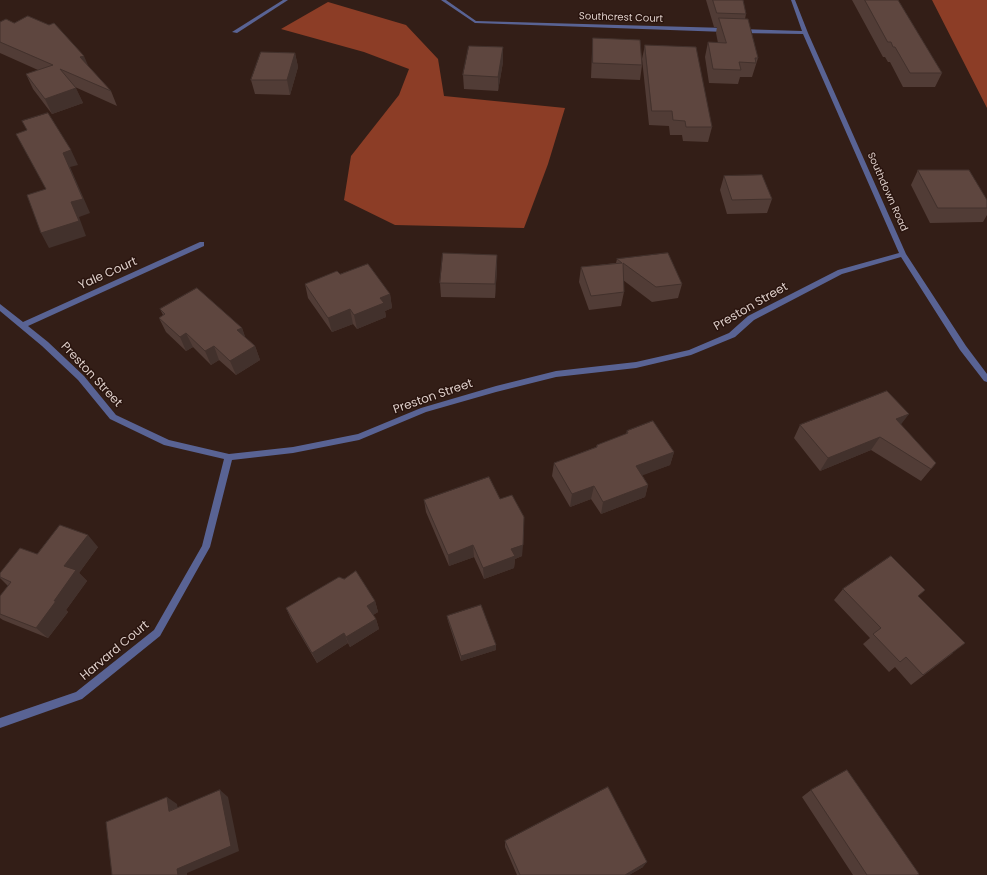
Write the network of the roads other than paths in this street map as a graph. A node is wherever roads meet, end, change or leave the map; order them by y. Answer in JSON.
{"nodes":[{"id":1,"x":286,"y":0,"type":"edge"},
{"id":2,"x":443,"y":0,"type":"edge"},
{"id":3,"x":793,"y":0,"type":"edge"},
{"id":4,"x":729,"y":30,"type":"edge"},
{"id":5,"x":737,"y":30,"type":"edge"},
{"id":6,"x":235,"y":32,"type":"dead end"},
{"id":7,"x":805,"y":33,"type":"junction"},
{"id":8,"x":202,"y":244,"type":"dead end"},
{"id":9,"x":903,"y":254,"type":"junction"},
{"id":10,"x":0,"y":307,"type":"edge"},
{"id":11,"x":24,"y":325,"type":"junction"},
{"id":12,"x":987,"y":379,"type":"edge"},
{"id":13,"x":230,"y":456,"type":"junction"},
{"id":14,"x":0,"y":723,"type":"edge"}],
"edges":[{"from":1,"to":6,"type":"street"},
{"from":2,"to":4,"type":"street","name":"Southcrest Court"},
{"from":3,"to":7,"type":"street","name":"Southdown Road"},
{"from":5,"to":7,"type":"street"},
{"from":7,"to":9,"type":"street","name":"Southdown Road"},
{"from":8,"to":11,"type":"street","name":"Yale Court"},
{"from":9,"to":12,"type":"street","name":"Southdown Road"},
{"from":9,"to":13,"type":"street","name":"Preston Street"},
{"from":10,"to":11,"type":"street","name":"Preston Street"},
{"from":11,"to":13,"type":"street","name":"Preston Street"},
{"from":13,"to":14,"type":"street","name":"Harvard Court"}]}
